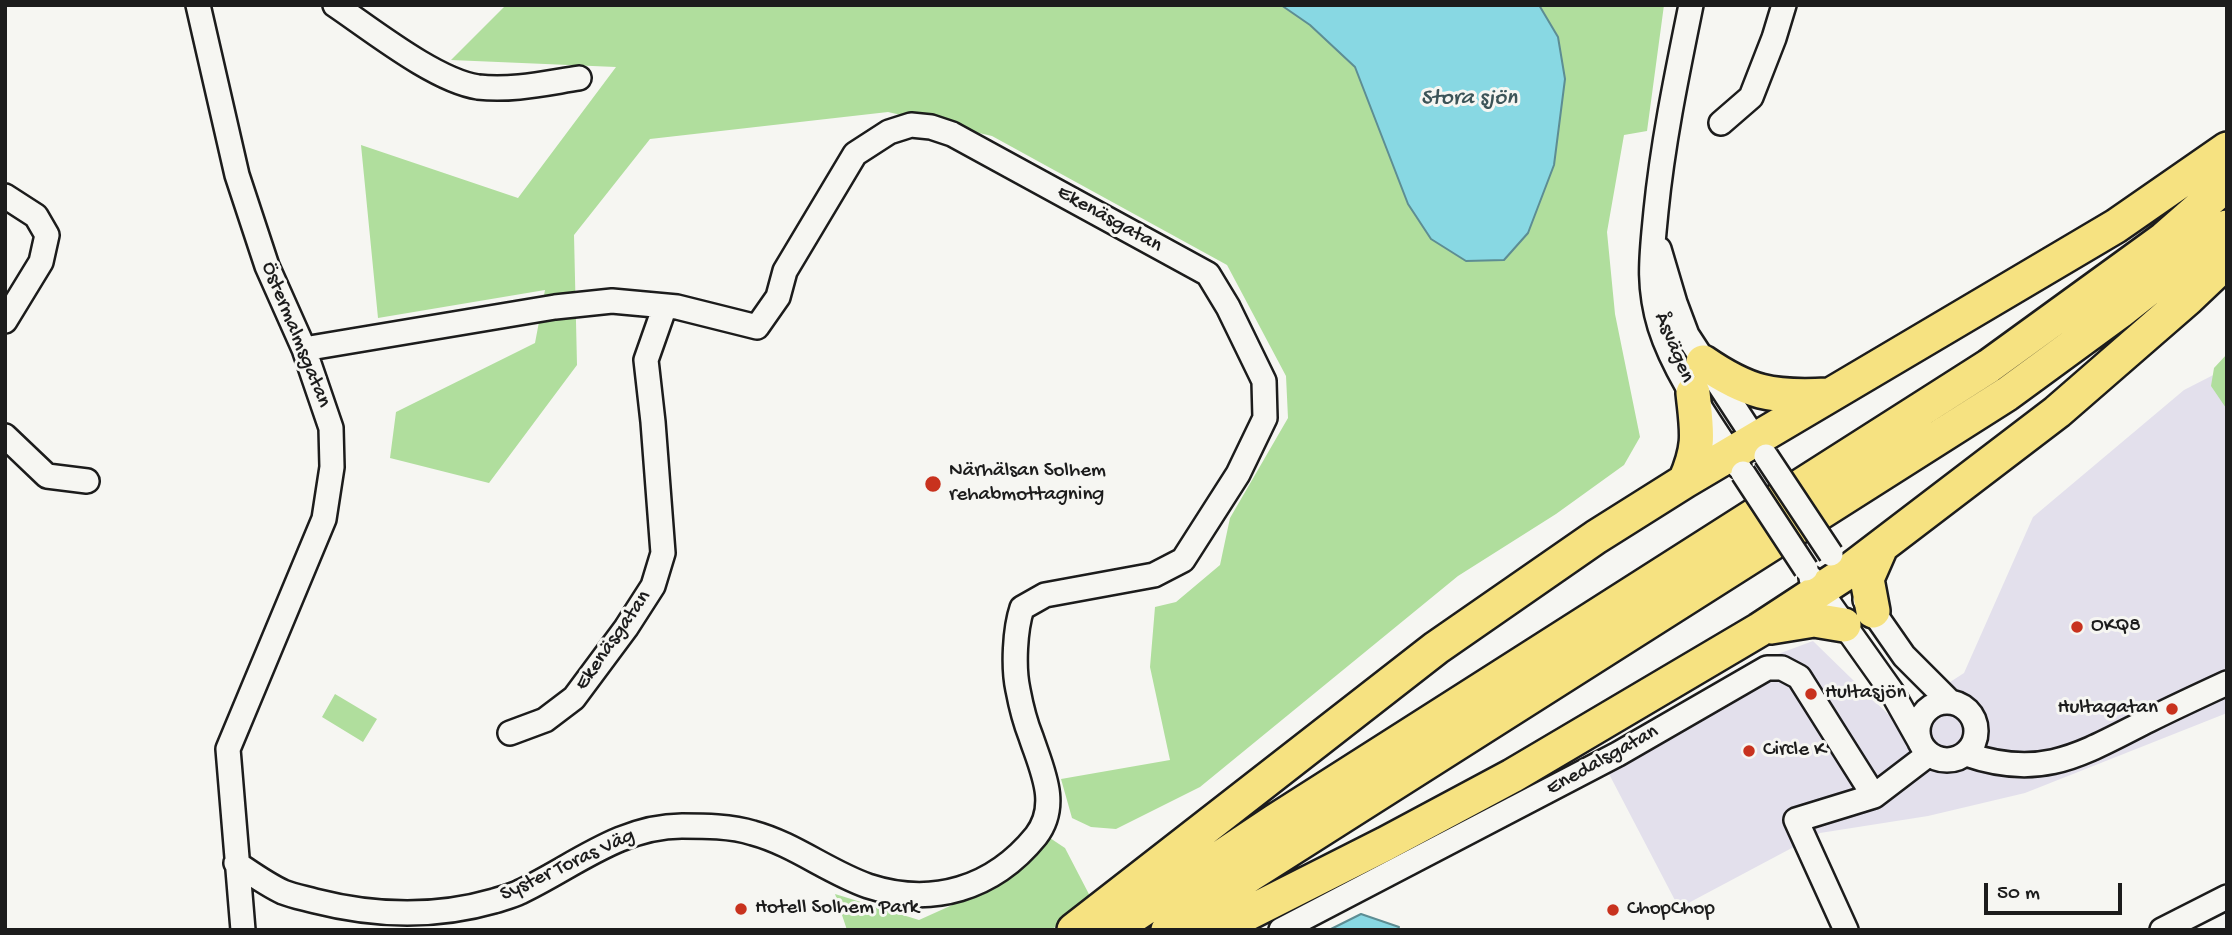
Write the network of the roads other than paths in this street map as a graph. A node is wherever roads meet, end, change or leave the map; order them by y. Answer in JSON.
{"nodes":[{"id":1,"x":198,"y":5,"type":"edge"},
{"id":2,"x":335,"y":5,"type":"edge"},
{"id":3,"x":1691,"y":5,"type":"edge"},
{"id":4,"x":1783,"y":5,"type":"edge"},
{"id":5,"x":579,"y":78,"type":"dead end"},
{"id":6,"x":1721,"y":123,"type":"dead end"},
{"id":7,"x":2227,"y":149,"type":"edge"},
{"id":8,"x":2227,"y":184,"type":"edge"},
{"id":9,"x":5,"y":196,"type":"edge"},
{"id":10,"x":2227,"y":227,"type":"edge"},
{"id":11,"x":1654,"y":230,"type":"junction"},
{"id":12,"x":2227,"y":261,"type":"edge"},
{"id":13,"x":665,"y":306,"type":"junction"},
{"id":14,"x":5,"y":321,"type":"edge"},
{"id":15,"x":304,"y":349,"type":"junction"},
{"id":16,"x":1703,"y":362,"type":"junction"},
{"id":17,"x":1693,"y":393,"type":"junction"},
{"id":18,"x":1829,"y":395,"type":"junction"},
{"id":19,"x":5,"y":436,"type":"edge"},
{"id":20,"x":1749,"y":456,"type":"junction"},
{"id":21,"x":87,"y":481,"type":"dead end"},
{"id":22,"x":1685,"y":481,"type":"junction"},
{"id":23,"x":1881,"y":547,"type":"junction"},
{"id":24,"x":1826,"y":572,"type":"junction"},
{"id":25,"x":1045,"y":595,"type":"joint"},
{"id":26,"x":1858,"y":618,"type":"junction"},
{"id":27,"x":1759,"y":630,"type":"junction"},
{"id":28,"x":2227,"y":683,"type":"edge"},
{"id":29,"x":1950,"y":702,"type":"junction"},
{"id":30,"x":510,"y":733,"type":"dead end"},
{"id":31,"x":1924,"y":747,"type":"junction"},
{"id":32,"x":1966,"y":754,"type":"junction"},
{"id":33,"x":1874,"y":796,"type":"junction"},
{"id":34,"x":236,"y":863,"type":"junction"},
{"id":35,"x":2227,"y":897,"type":"edge"},
{"id":36,"x":243,"y":930,"type":"edge"},
{"id":37,"x":1074,"y":930,"type":"edge"},
{"id":38,"x":1112,"y":930,"type":"edge"},
{"id":39,"x":1168,"y":930,"type":"edge"},
{"id":40,"x":1215,"y":930,"type":"edge"},
{"id":41,"x":1281,"y":930,"type":"edge"},
{"id":42,"x":1846,"y":930,"type":"edge"},
{"id":43,"x":2162,"y":930,"type":"edge"}],
"edges":[{"from":1,"to":15,"type":"street","name":"Östermalmsgatan"},
{"from":2,"to":5,"type":"street"},
{"from":3,"to":11,"type":"street","name":"Åsvägen"},
{"from":4,"to":6,"type":"street"},
{"from":7,"to":18,"type":"highway"},
{"from":8,"to":38,"type":"highway"},
{"from":9,"to":14,"type":"street"},
{"from":10,"to":39,"type":"highway"},
{"from":11,"to":16,"type":"street","name":"Åsvägen"},
{"from":11,"to":17,"type":"street","name":"Åsvägen"},
{"from":12,"to":23,"type":"highway"},
{"from":13,"to":15,"type":"street","name":"Ekenäsgatan"},
{"from":13,"to":25,"type":"street","name":"Ekenäsgatan"},
{"from":13,"to":30,"type":"street","name":"Ekenäsgatan"},
{"from":15,"to":34,"type":"street","name":"Östermalmsgatan"},
{"from":16,"to":18,"type":"highway"},
{"from":16,"to":20,"type":"street","name":"Åsvägen"},
{"from":17,"to":20,"type":"street","name":"Åsvägen"},
{"from":17,"to":22,"type":"highway"},
{"from":18,"to":20,"type":"highway"},
{"from":19,"to":21,"type":"street"},
{"from":20,"to":22,"type":"highway"},
{"from":20,"to":24,"type":"street","bridge":true},
{"from":22,"to":37,"type":"highway"},
{"from":23,"to":24,"type":"highway"},
{"from":23,"to":26,"type":"highway"},
{"from":24,"to":26,"type":"street"},
{"from":24,"to":26,"type":"street"},
{"from":24,"to":27,"type":"highway"},
{"from":25,"to":34,"type":"street","name":"Syster Toras Väg"},
{"from":26,"to":27,"type":"highway"},
{"from":26,"to":29,"type":"street"},
{"from":26,"to":31,"type":"street"},
{"from":27,"to":40,"type":"highway"},
{"from":28,"to":32,"type":"street"},
{"from":29,"to":31,"type":"street"},
{"from":29,"to":32,"type":"street"},
{"from":31,"to":32,"type":"street"},
{"from":31,"to":33,"type":"street"},
{"from":33,"to":41,"type":"street","name":"Enedalsgatan"},
{"from":33,"to":42,"type":"street"},
{"from":34,"to":36,"type":"street","name":"Östermalmsgatan"},
{"from":35,"to":43,"type":"street"}]}
